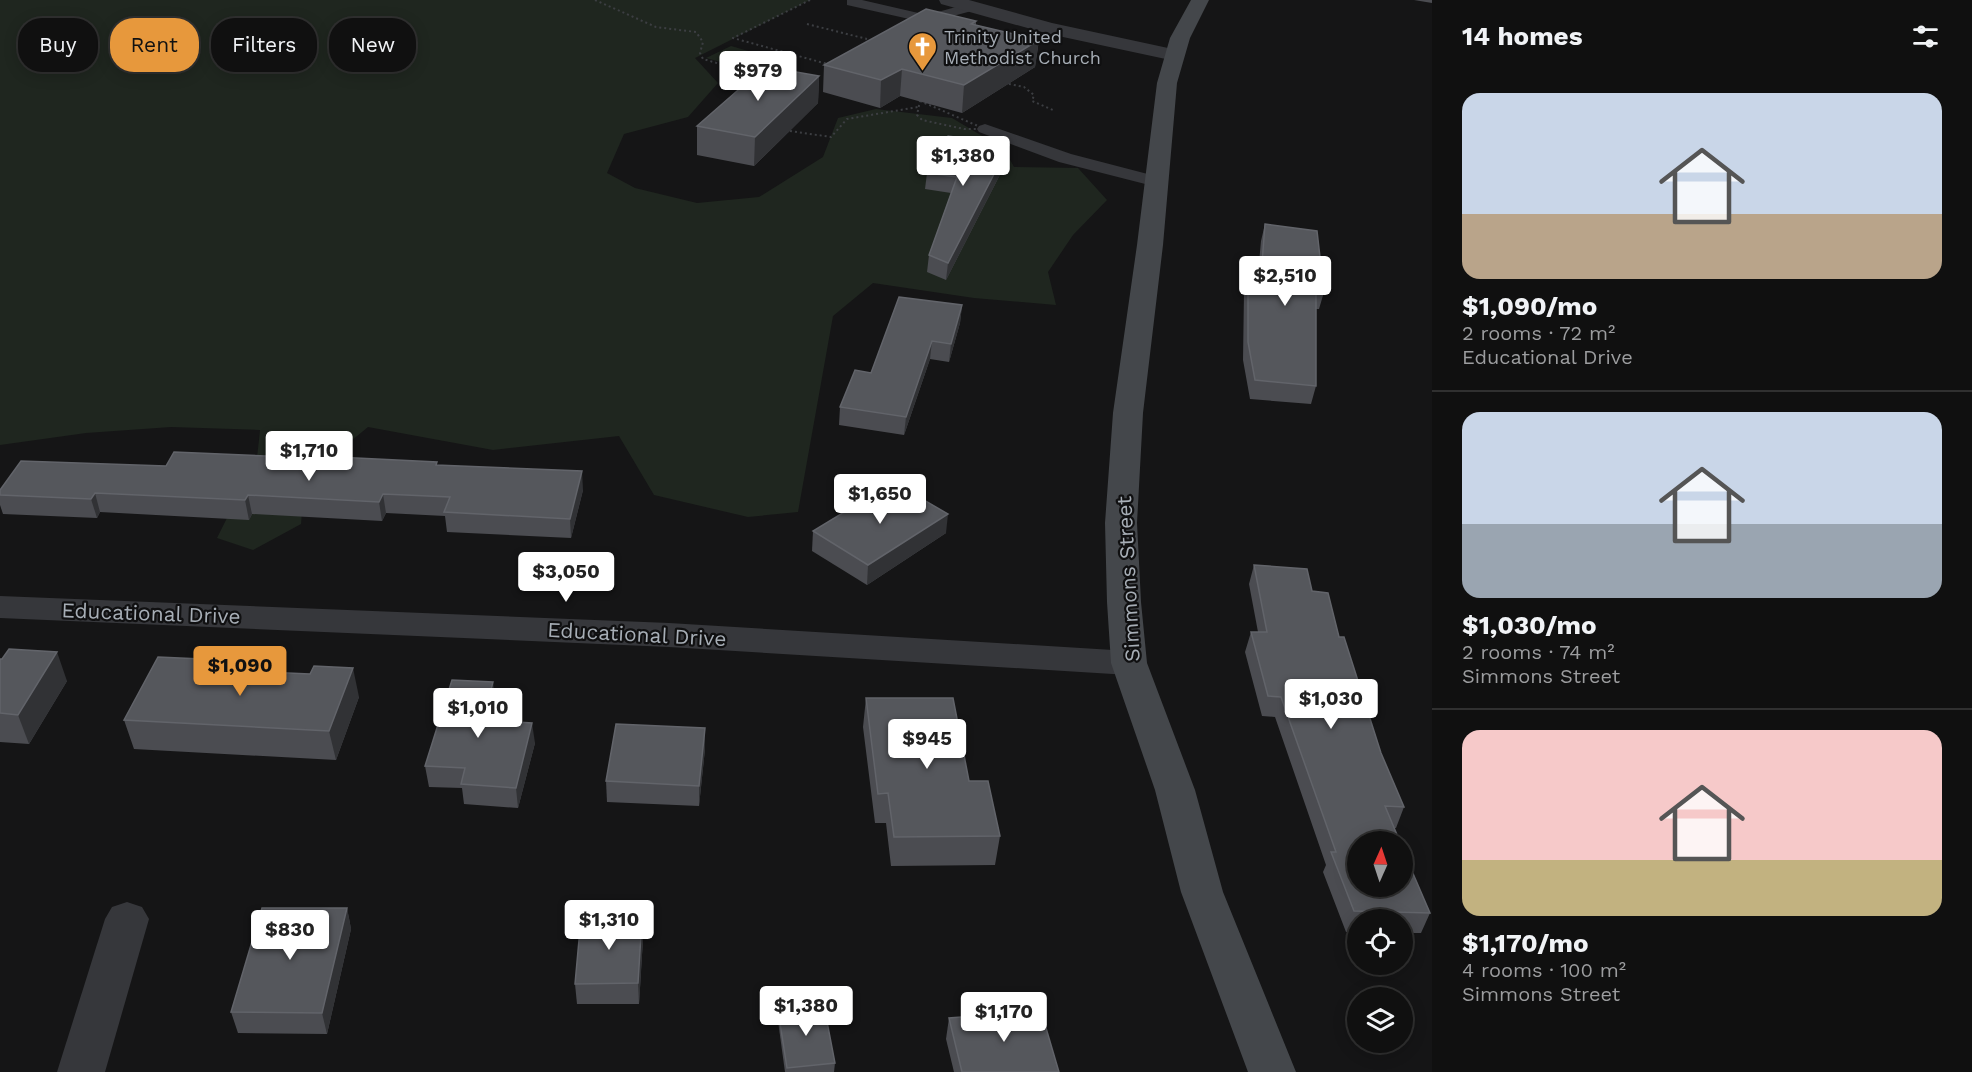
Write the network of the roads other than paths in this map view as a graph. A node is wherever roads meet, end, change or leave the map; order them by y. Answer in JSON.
{"nodes":[{"id":1,"x":855,"y":0,"type":"edge"},
{"id":2,"x":948,"y":0,"type":"edge"},
{"id":3,"x":1200,"y":0,"type":"edge"},
{"id":4,"x":974,"y":6,"type":"junction"},
{"id":5,"x":1175,"y":55,"type":"junction"},
{"id":6,"x":985,"y":129,"type":"road end"},
{"id":7,"x":1157,"y":182,"type":"junction"},
{"id":8,"x":0,"y":607,"type":"edge"},
{"id":9,"x":1129,"y":663,"type":"junction"},
{"id":10,"x":127,"y":919,"type":"dead end"},
{"id":11,"x":81,"y":1072,"type":"edge"},
{"id":12,"x":1272,"y":1072,"type":"edge"}],
"edges":[{"from":1,"to":4,"type":"lane"},
{"from":2,"to":4,"type":"street"},
{"from":3,"to":5,"type":"street","name":"Simmons Street"},
{"from":4,"to":5,"type":"street"},
{"from":5,"to":7,"type":"street","name":"Simmons Street"},
{"from":6,"to":7,"type":"lane"},
{"from":7,"to":9,"type":"street","name":"Simmons Street"},
{"from":8,"to":9,"type":"street","name":"Educational Drive"},
{"from":9,"to":12,"type":"street","name":"Simmons Street"},
{"from":10,"to":11,"type":"street"}]}
